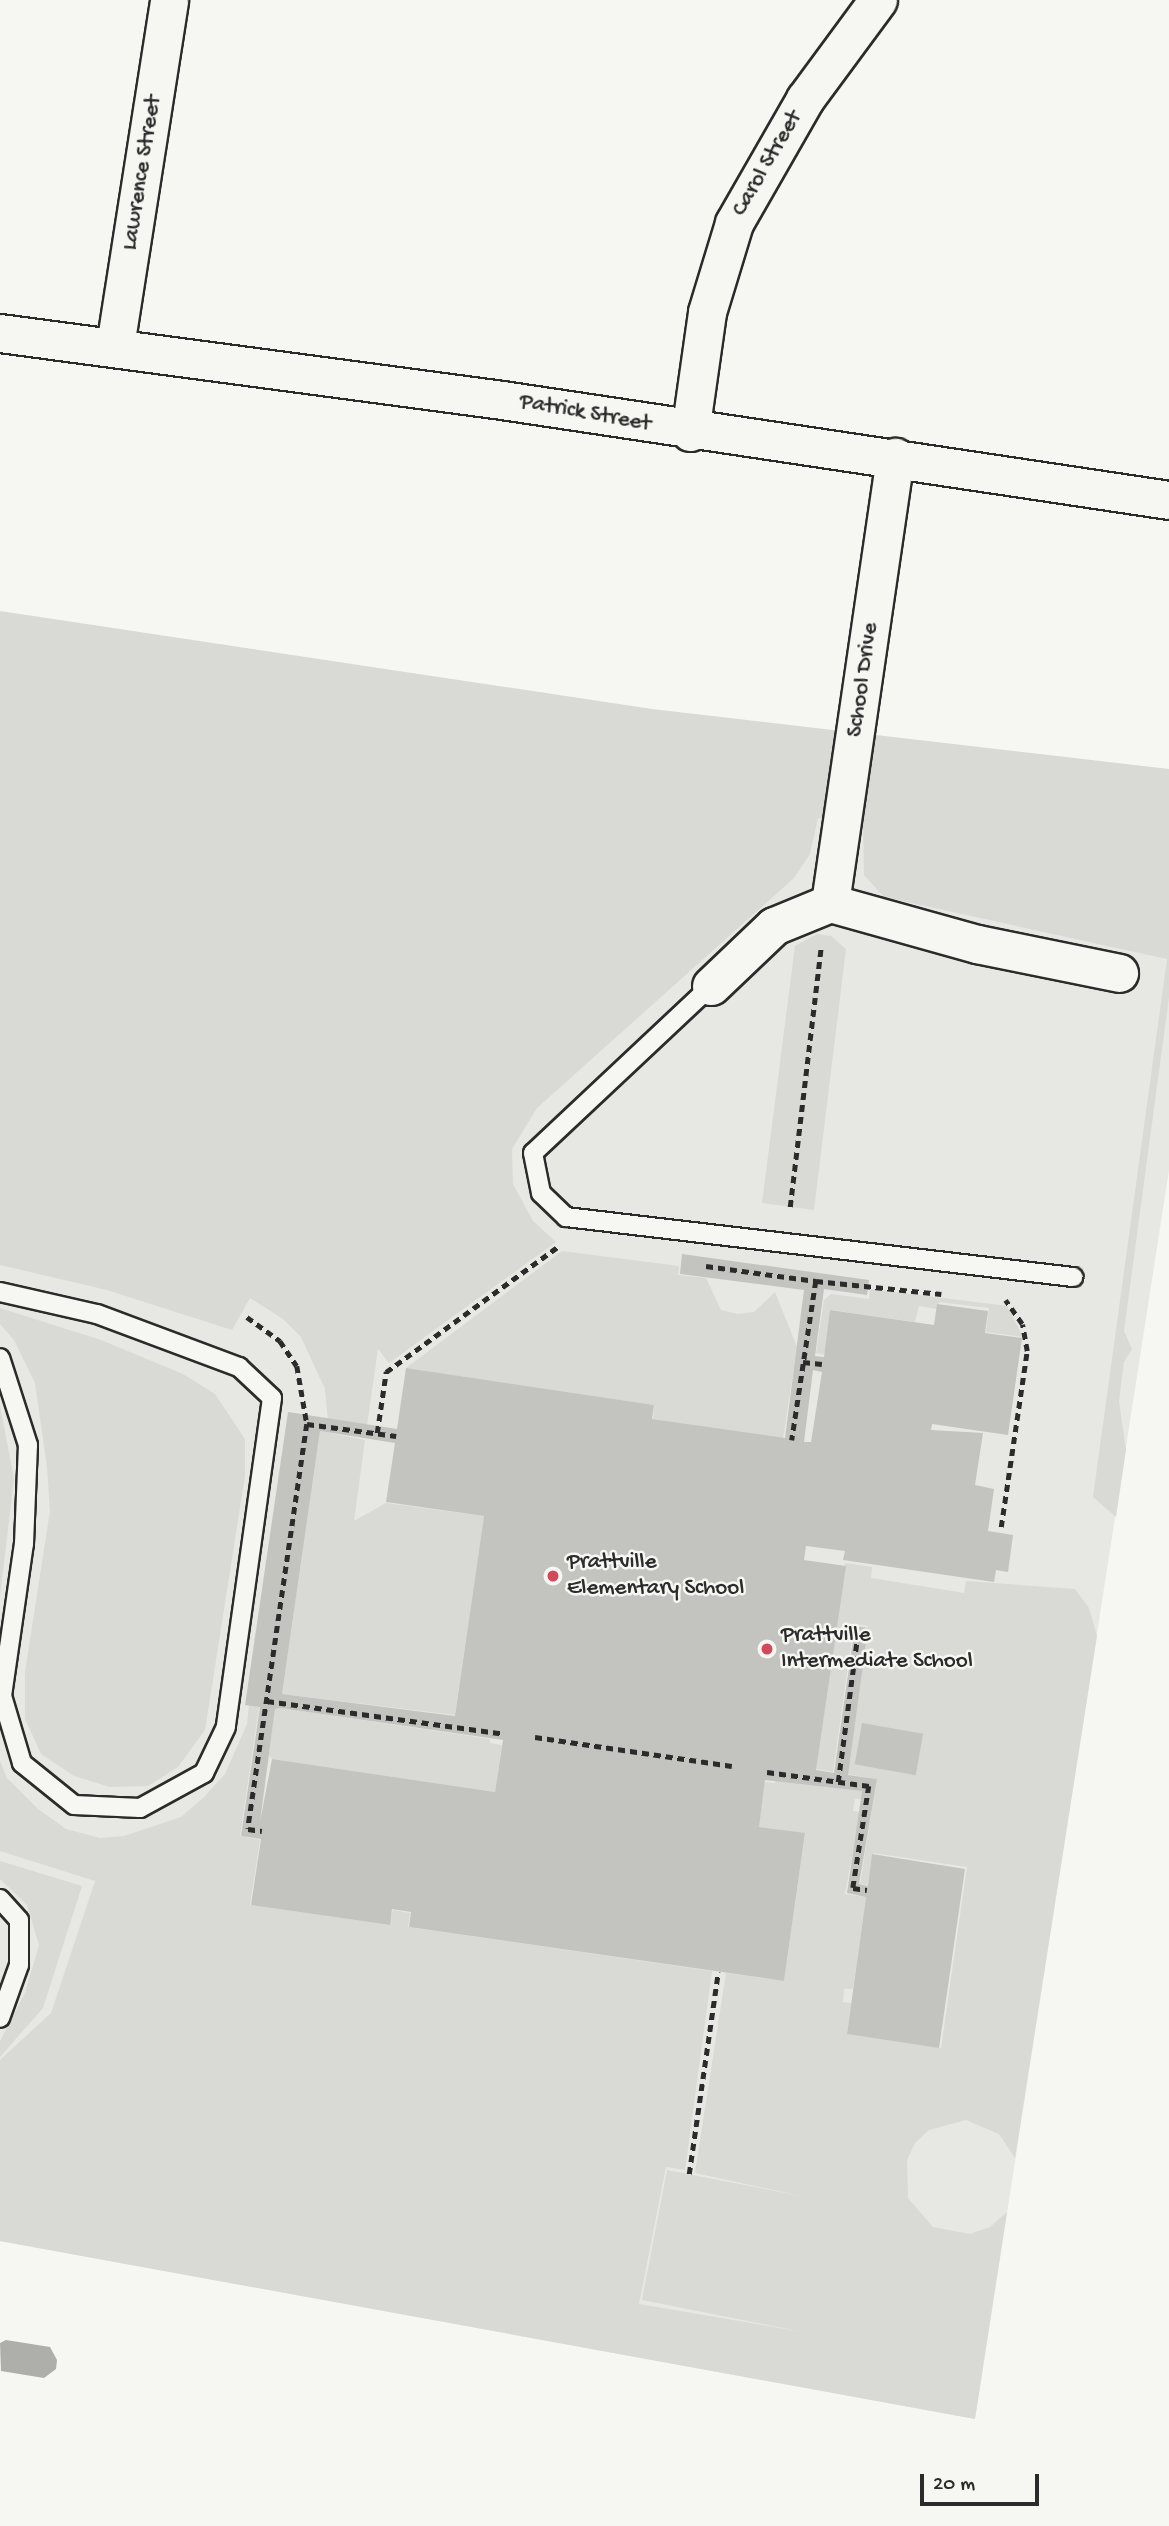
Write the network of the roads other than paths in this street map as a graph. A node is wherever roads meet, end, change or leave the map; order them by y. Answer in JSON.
{"nodes":[{"id":1,"x":169,"y":0,"type":"edge"},
{"id":2,"x":878,"y":0,"type":"edge"},
{"id":3,"x":0,"y":333,"type":"edge"},
{"id":4,"x":115,"y":346,"type":"junction"},
{"id":5,"x":690,"y":432,"type":"junction"},
{"id":6,"x":895,"y":457,"type":"junction"},
{"id":7,"x":1169,"y":500,"type":"edge"},
{"id":8,"x":830,"y":903,"type":"junction"},
{"id":9,"x":1119,"y":973,"type":"dead end"},
{"id":10,"x":711,"y":986,"type":"joint"},
{"id":11,"x":1073,"y":1278,"type":"dead end"},
{"id":12,"x":0,"y":1292,"type":"edge"},
{"id":13,"x":0,"y":1358,"type":"edge"},
{"id":14,"x":0,"y":1899,"type":"edge"},
{"id":15,"x":0,"y":2018,"type":"edge"}],
"edges":[{"from":1,"to":4,"type":"street","name":"Lawrence Street"},
{"from":2,"to":5,"type":"street","name":"Carol Street"},
{"from":3,"to":4,"type":"street","name":"Patrick Street"},
{"from":4,"to":5,"type":"street","name":"Patrick Street"},
{"from":5,"to":6,"type":"street","name":"Patrick Street"},
{"from":6,"to":7,"type":"street","name":"Patrick Street"},
{"from":6,"to":8,"type":"street","name":"School Drive"},
{"from":8,"to":9,"type":"street"},
{"from":8,"to":10,"type":"street"},
{"from":10,"to":11,"type":"lane"},
{"from":12,"to":13,"type":"lane"},
{"from":14,"to":15,"type":"lane"}]}
